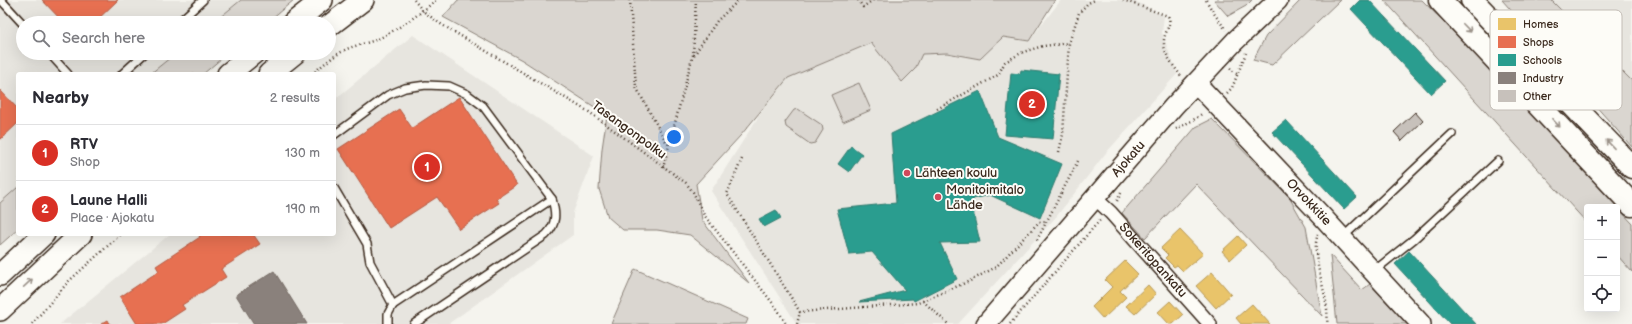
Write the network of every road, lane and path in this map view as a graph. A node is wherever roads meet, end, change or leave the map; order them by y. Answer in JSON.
{"nodes":[{"id":1,"x":1,"y":0,"type":"edge"},
{"id":2,"x":203,"y":0,"type":"edge"},
{"id":3,"x":322,"y":0,"type":"edge"},
{"id":4,"x":363,"y":0,"type":"edge"},
{"id":5,"x":414,"y":0,"type":"edge"},
{"id":6,"x":436,"y":0,"type":"edge"},
{"id":7,"x":630,"y":0,"type":"edge"},
{"id":8,"x":696,"y":0,"type":"edge"},
{"id":9,"x":739,"y":0,"type":"edge"},
{"id":10,"x":858,"y":0,"type":"edge"},
{"id":11,"x":873,"y":0,"type":"edge"},
{"id":12,"x":1095,"y":0,"type":"edge"},
{"id":13,"x":1123,"y":0,"type":"edge"},
{"id":14,"x":1206,"y":0,"type":"edge"},
{"id":15,"x":1278,"y":0,"type":"edge"},
{"id":16,"x":1440,"y":0,"type":"edge"},
{"id":17,"x":1472,"y":0,"type":"edge"},
{"id":18,"x":1482,"y":0,"type":"edge"},
{"id":19,"x":1491,"y":10,"type":"edge"},
{"id":20,"x":423,"y":11,"type":"junction"},
{"id":21,"x":16,"y":16,"type":"edge"},
{"id":22,"x":185,"y":16,"type":"edge"},
{"id":23,"x":302,"y":16,"type":"edge"},
{"id":24,"x":1490,"y":19,"type":"edge"},
{"id":25,"x":336,"y":21,"type":"edge"},
{"id":26,"x":1226,"y":30,"type":"dead end"},
{"id":27,"x":1069,"y":43,"type":"junction"},
{"id":28,"x":1490,"y":53,"type":"edge"},
{"id":29,"x":336,"y":55,"type":"edge"},
{"id":30,"x":693,"y":55,"type":"junction"},
{"id":31,"x":1245,"y":55,"type":"dead end"},
{"id":32,"x":55,"y":60,"type":"edge"},
{"id":33,"x":137,"y":60,"type":"edge"},
{"id":34,"x":245,"y":60,"type":"edge"},
{"id":35,"x":285,"y":60,"type":"edge"},
{"id":36,"x":329,"y":60,"type":"edge"},
{"id":37,"x":66,"y":72,"type":"edge"},
{"id":38,"x":124,"y":72,"type":"edge"},
{"id":39,"x":230,"y":72,"type":"edge"},
{"id":40,"x":270,"y":72,"type":"edge"},
{"id":41,"x":314,"y":72,"type":"edge"},
{"id":42,"x":1189,"y":79,"type":"junction"},
{"id":43,"x":1216,"y":103,"type":"junction"},
{"id":44,"x":937,"y":109,"type":"dead end"},
{"id":45,"x":1543,"y":110,"type":"edge"},
{"id":46,"x":1578,"y":110,"type":"edge"},
{"id":47,"x":1579,"y":110,"type":"edge"},
{"id":48,"x":1589,"y":121,"type":"junction"},
{"id":49,"x":1172,"y":132,"type":"dead end"},
{"id":50,"x":336,"y":134,"type":"edge"},
{"id":51,"x":1452,"y":134,"type":"dead end"},
{"id":52,"x":669,"y":147,"type":"junction"},
{"id":53,"x":1059,"y":152,"type":"dead end"},
{"id":54,"x":742,"y":159,"type":"dead end"},
{"id":55,"x":1078,"y":161,"type":"dead end"},
{"id":56,"x":1498,"y":161,"type":"dead end"},
{"id":57,"x":1632,"y":167,"type":"edge"},
{"id":58,"x":664,"y":168,"type":"junction"},
{"id":59,"x":1123,"y":187,"type":"dead end"},
{"id":60,"x":336,"y":191,"type":"edge"},
{"id":61,"x":552,"y":199,"type":"junction"},
{"id":62,"x":1102,"y":204,"type":"junction"},
{"id":63,"x":1632,"y":205,"type":"edge"},
{"id":64,"x":1047,"y":221,"type":"junction"},
{"id":65,"x":1319,"y":233,"type":"dead end"},
{"id":66,"x":42,"y":236,"type":"edge"},
{"id":67,"x":79,"y":236,"type":"edge"},
{"id":68,"x":119,"y":236,"type":"edge"},
{"id":69,"x":1342,"y":238,"type":"junction"},
{"id":70,"x":1034,"y":246,"type":"dead end"},
{"id":71,"x":1373,"y":272,"type":"junction"},
{"id":72,"x":0,"y":275,"type":"edge"},
{"id":73,"x":923,"y":301,"type":"junction"},
{"id":74,"x":393,"y":305,"type":"junction"},
{"id":75,"x":0,"y":310,"type":"edge"},
{"id":76,"x":800,"y":312,"type":"junction"},
{"id":77,"x":32,"y":324,"type":"edge"},
{"id":78,"x":388,"y":324,"type":"edge"},
{"id":79,"x":414,"y":324,"type":"edge"},
{"id":80,"x":786,"y":324,"type":"edge"},
{"id":81,"x":798,"y":324,"type":"edge"},
{"id":82,"x":948,"y":324,"type":"edge"},
{"id":83,"x":986,"y":324,"type":"edge"},
{"id":84,"x":1010,"y":324,"type":"edge"},
{"id":85,"x":1210,"y":324,"type":"edge"},
{"id":86,"x":1327,"y":324,"type":"edge"},
{"id":87,"x":1420,"y":324,"type":"edge"}],
"edges":[{"from":1,"to":21,"type":"lane"},
{"from":2,"to":22,"type":"lane"},
{"from":3,"to":23,"type":"main road"},
{"from":4,"to":25,"type":"main road"},
{"from":5,"to":20,"type":"path","name":"Tasangonpolku"},
{"from":6,"to":20,"type":"path"},
{"from":7,"to":52,"type":"path"},
{"from":8,"to":30,"type":"path"},
{"from":9,"to":30,"type":"path"},
{"from":10,"to":11,"type":"path"},
{"from":12,"to":27,"type":"path"},
{"from":13,"to":42,"type":"path"},
{"from":14,"to":26,"type":"path"},
{"from":15,"to":42,"type":"street","name":"Ajokatu"},
{"from":16,"to":28,"type":"highway","one_way":true},
{"from":17,"to":24,"type":"highway"},
{"from":18,"to":19,"type":"highway"},
{"from":20,"to":29,"type":"path"},
{"from":20,"to":58,"type":"path","name":"Tasangonpolku"},
{"from":27,"to":44,"type":"path"},
{"from":27,"to":53,"type":"path"},
{"from":30,"to":52,"type":"path"},
{"from":31,"to":43,"type":"path"},
{"from":32,"to":37,"type":"lane"},
{"from":33,"to":38,"type":"lane"},
{"from":34,"to":39,"type":"main road"},
{"from":35,"to":40,"type":"main road"},
{"from":36,"to":41,"type":"path"},
{"from":42,"to":43,"type":"street","name":"Orvokkitie"},
{"from":42,"to":62,"type":"street","name":"Ajokatu"},
{"from":43,"to":49,"type":"path"},
{"from":43,"to":69,"type":"street","name":"Orvokkitie"},
{"from":45,"to":63,"type":"highway","one_way":true},
{"from":46,"to":48,"type":"highway"},
{"from":47,"to":48,"type":"highway"},
{"from":57,"to":48,"type":"highway","one_way":true},
{"from":50,"to":61,"type":"lane"},
{"from":51,"to":69,"type":"lane"},
{"from":52,"to":58,"type":"path"},
{"from":54,"to":76,"type":"path"},
{"from":55,"to":64,"type":"path"},
{"from":56,"to":71,"type":"lane"},
{"from":58,"to":80,"type":"path","name":"Tasangonpolku"},
{"from":59,"to":62,"type":"path"},
{"from":60,"to":74,"type":"lane"},
{"from":61,"to":74,"type":"lane"},
{"from":61,"to":79,"type":"lane"},
{"from":62,"to":83,"type":"street","name":"Ajokatu"},
{"from":62,"to":84,"type":"path"},
{"from":62,"to":85,"type":"street","name":"Sokeritopankatu"},
{"from":64,"to":70,"type":"path"},
{"from":64,"to":73,"type":"path"},
{"from":65,"to":86,"type":"path"},
{"from":66,"to":72,"type":"main road"},
{"from":75,"to":67,"type":"main road","one_way":true},
{"from":68,"to":77,"type":"path"},
{"from":69,"to":71,"type":"street","name":"Orvokkitie"},
{"from":71,"to":87,"type":"street","name":"Orvokkitie"},
{"from":73,"to":76,"type":"path"},
{"from":73,"to":82,"type":"path"},
{"from":74,"to":78,"type":"lane"},
{"from":76,"to":81,"type":"path"}]}
